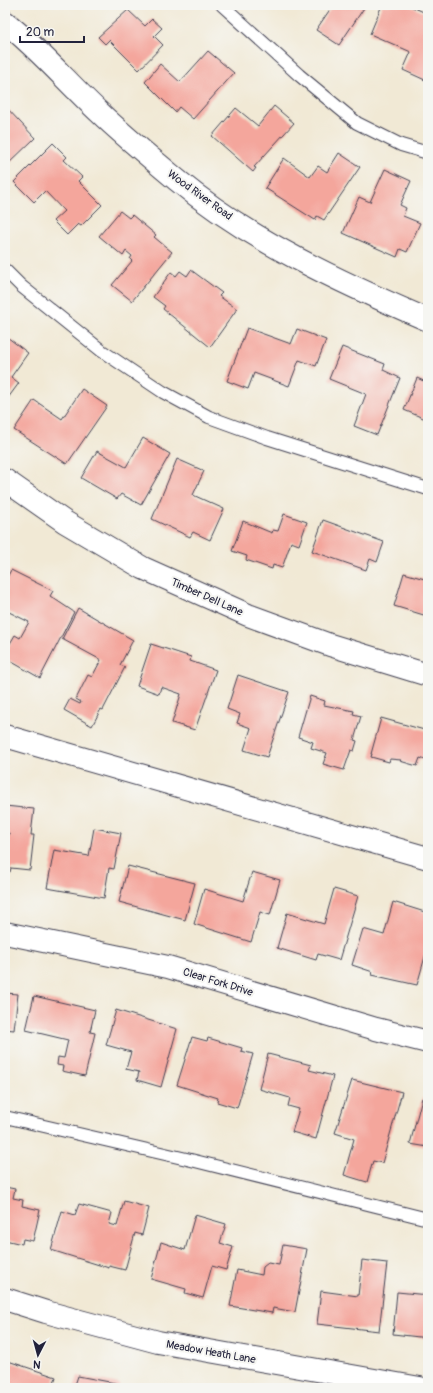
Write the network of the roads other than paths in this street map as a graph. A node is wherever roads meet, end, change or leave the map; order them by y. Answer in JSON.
{"nodes":[{"id":1,"x":222,"y":5,"type":"edge"},
{"id":2,"x":5,"y":22,"type":"edge"},
{"id":3,"x":428,"y":153,"type":"edge"},
{"id":4,"x":5,"y":270,"type":"edge"},
{"id":5,"x":428,"y":320,"type":"edge"},
{"id":6,"x":5,"y":480,"type":"edge"},
{"id":7,"x":428,"y":489,"type":"edge"},
{"id":8,"x":428,"y":675,"type":"edge"},
{"id":9,"x":5,"y":736,"type":"edge"},
{"id":10,"x":428,"y":858,"type":"edge"},
{"id":11,"x":5,"y":933,"type":"edge"},
{"id":12,"x":428,"y":1042,"type":"edge"},
{"id":13,"x":5,"y":1117,"type":"edge"},
{"id":14,"x":428,"y":1219,"type":"edge"},
{"id":15,"x":5,"y":1299,"type":"edge"},
{"id":16,"x":420,"y":1388,"type":"edge"}],
"edges":[{"from":1,"to":3,"type":"lane"},
{"from":2,"to":5,"type":"street","name":"Wood River Road"},
{"from":4,"to":7,"type":"lane"},
{"from":6,"to":8,"type":"street","name":"Timber Dell Lane"},
{"from":9,"to":10,"type":"street"},
{"from":11,"to":12,"type":"street","name":"Clear Fork Drive"},
{"from":13,"to":14,"type":"lane"},
{"from":15,"to":16,"type":"street","name":"Meadow Heath Lane"}]}
